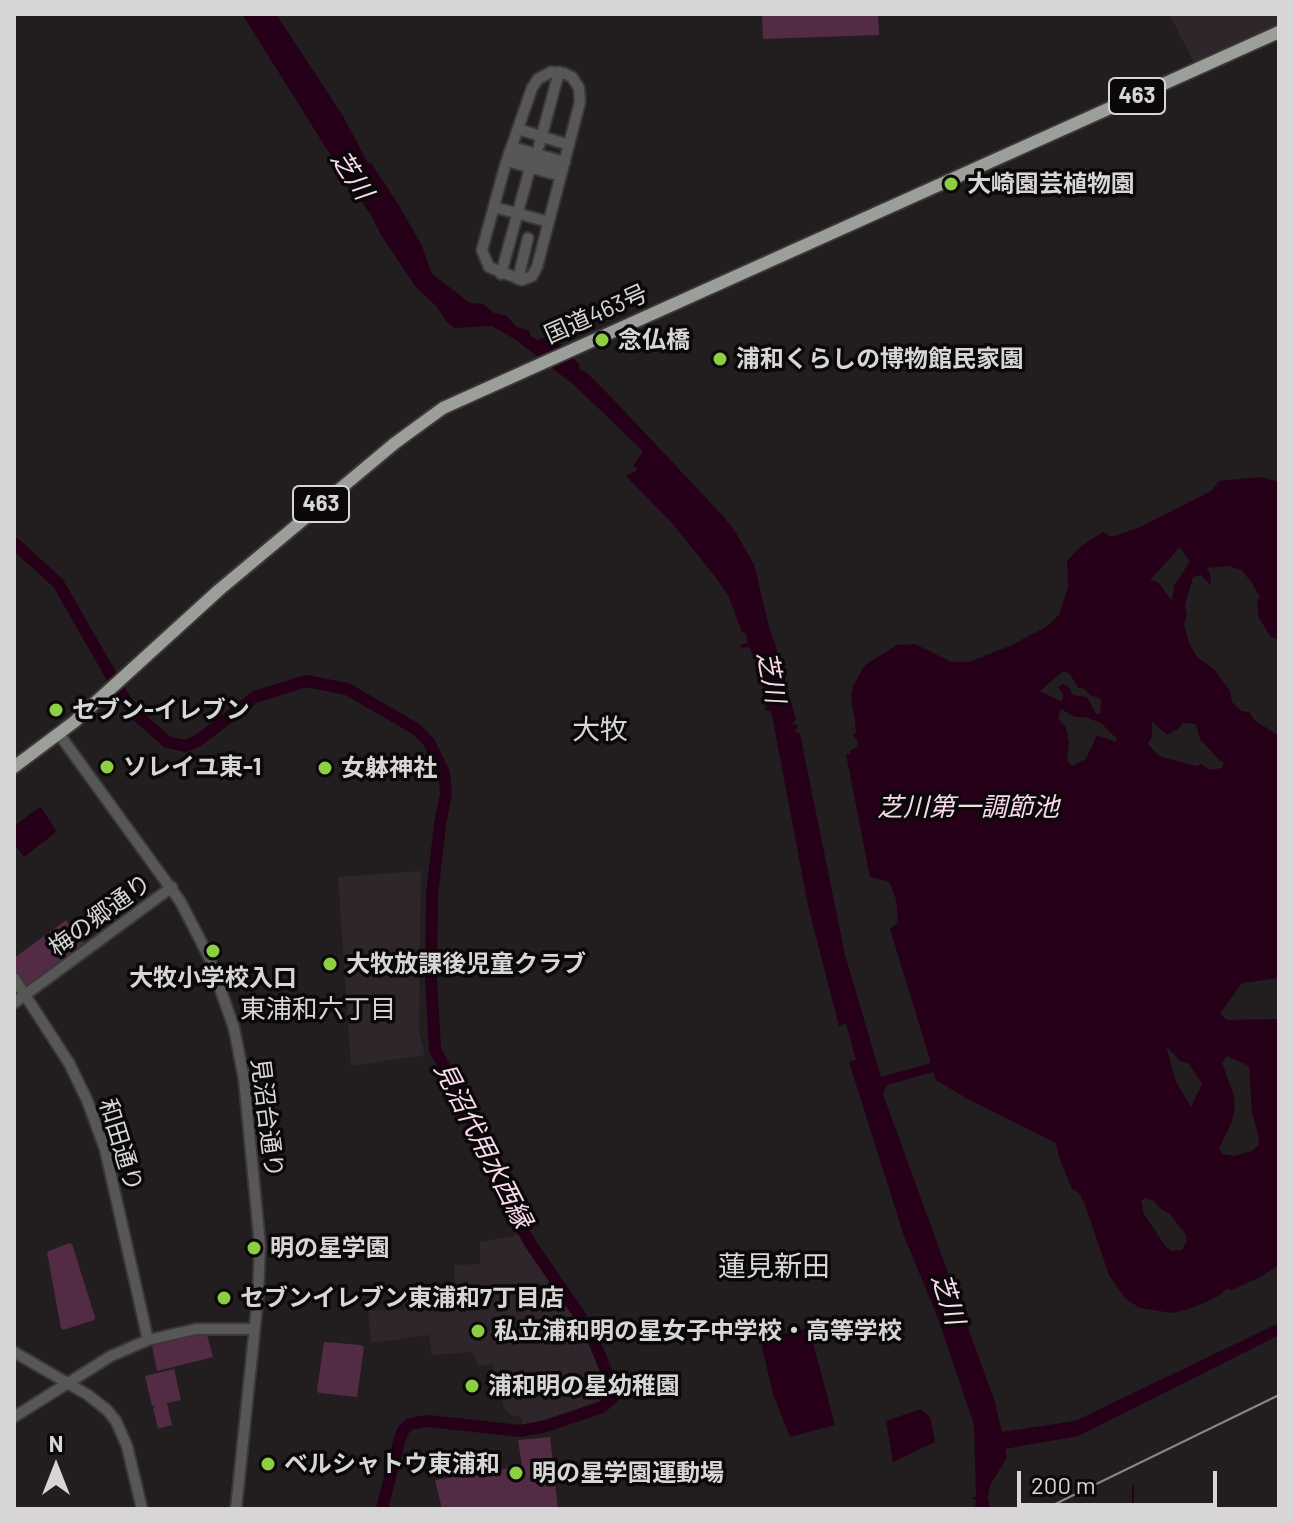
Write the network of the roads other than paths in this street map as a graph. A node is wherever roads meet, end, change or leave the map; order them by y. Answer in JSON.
{"nodes":[{"id":1,"x":1279,"y":32,"type":"edge"},
{"id":2,"x":559,"y":72,"type":"junction"},
{"id":3,"x":518,"y":129,"type":"junction"},
{"id":4,"x":540,"y":141,"type":"junction"},
{"id":5,"x":569,"y":145,"type":"junction"},
{"id":6,"x":509,"y":154,"type":"junction"},
{"id":7,"x":530,"y":168,"type":"junction"},
{"id":8,"x":563,"y":169,"type":"junction"},
{"id":9,"x":494,"y":207,"type":"junction"},
{"id":10,"x":517,"y":214,"type":"junction"},
{"id":11,"x":549,"y":222,"type":"junction"},
{"id":12,"x":512,"y":234,"type":"junction"},
{"id":13,"x":528,"y":238,"type":"junction"},
{"id":14,"x":543,"y":242,"type":"junction"},
{"id":15,"x":501,"y":274,"type":"junction"},
{"id":16,"x":518,"y":279,"type":"junction"},
{"id":17,"x":59,"y":734,"type":"junction"},
{"id":18,"x":14,"y":767,"type":"edge"},
{"id":19,"x":172,"y":887,"type":"junction"},
{"id":20,"x":14,"y":978,"type":"edge"},
{"id":21,"x":25,"y":995,"type":"junction"},
{"id":22,"x":14,"y":1003,"type":"edge"},
{"id":23,"x":254,"y":1329,"type":"junction"},
{"id":24,"x":148,"y":1340,"type":"junction"},
{"id":25,"x":14,"y":1352,"type":"edge"},
{"id":26,"x":68,"y":1383,"type":"junction"},
{"id":27,"x":14,"y":1417,"type":"edge"},
{"id":28,"x":142,"y":1509,"type":"edge"},
{"id":29,"x":236,"y":1509,"type":"edge"}],
"edges":[{"from":1,"to":17,"type":"highway","name":"国道463号","number":"463"},
{"from":2,"to":3,"type":"street"},
{"from":2,"to":4,"type":"street"},
{"from":2,"to":5,"type":"street"},
{"from":3,"to":4,"type":"street"},
{"from":3,"to":6,"type":"street"},
{"from":4,"to":5,"type":"street"},
{"from":5,"to":8,"type":"street"},
{"from":6,"to":7,"type":"street"},
{"from":6,"to":8,"type":"street"},
{"from":6,"to":9,"type":"street"},
{"from":7,"to":8,"type":"street"},
{"from":7,"to":10,"type":"street"},
{"from":8,"to":11,"type":"street"},
{"from":9,"to":10,"type":"street"},
{"from":9,"to":15,"type":"street"},
{"from":10,"to":11,"type":"street"},
{"from":10,"to":12,"type":"street"},
{"from":11,"to":14,"type":"street"},
{"from":12,"to":13,"type":"street"},
{"from":12,"to":15,"type":"street"},
{"from":13,"to":14,"type":"street"},
{"from":13,"to":16,"type":"street"},
{"from":14,"to":16,"type":"street"},
{"from":15,"to":16,"type":"street"},
{"from":17,"to":18,"type":"highway","name":"国道463号","number":"463"},
{"from":17,"to":19,"type":"street","name":"見沼台通り"},
{"from":19,"to":21,"type":"street","name":"梅の郷通り"},
{"from":19,"to":23,"type":"street","name":"見沼台通り"},
{"from":20,"to":21,"type":"street","name":"和田通り"},
{"from":21,"to":22,"type":"street","name":"梅の郷通り"},
{"from":21,"to":24,"type":"street","name":"和田通り"},
{"from":23,"to":24,"type":"street"},
{"from":23,"to":29,"type":"street","name":"見沼台通り"},
{"from":24,"to":26,"type":"street"},
{"from":25,"to":26,"type":"street"},
{"from":26,"to":27,"type":"street"},
{"from":26,"to":28,"type":"street"}]}
